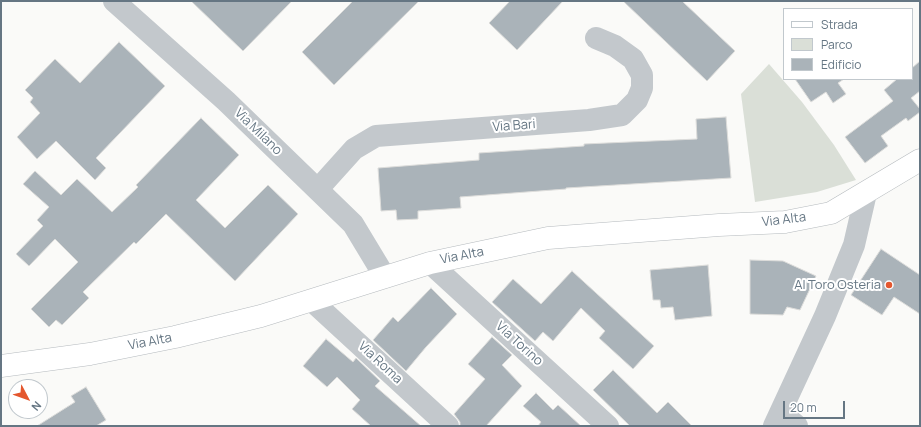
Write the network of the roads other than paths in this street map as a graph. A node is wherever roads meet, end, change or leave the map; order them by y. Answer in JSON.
{"nodes":[{"id":1,"x":114,"y":1,"type":"edge"},
{"id":2,"x":596,"y":38,"type":"dead end"},
{"id":3,"x":920,"y":160,"type":"edge"},
{"id":4,"x":318,"y":189,"type":"junction"},
{"id":5,"x":866,"y":193,"type":"junction"},
{"id":6,"x":430,"y":263,"type":"junction"},
{"id":7,"x":385,"y":278,"type":"junction"},
{"id":8,"x":312,"y":301,"type":"junction"},
{"id":9,"x":1,"y":366,"type":"edge"},
{"id":10,"x":784,"y":421,"type":"edge"},
{"id":11,"x":448,"y":426,"type":"edge"},
{"id":12,"x":608,"y":426,"type":"edge"}],
"edges":[{"from":1,"to":4,"type":"street","name":"Via Milano"},
{"from":2,"to":4,"type":"street","name":"Via Bari"},
{"from":3,"to":5,"type":"main road","name":"Via Alta"},
{"from":4,"to":7,"type":"street","name":"Via Milano"},
{"from":5,"to":6,"type":"main road","name":"Via Alta"},
{"from":5,"to":10,"type":"street"},
{"from":6,"to":7,"type":"main road","name":"Via Alta"},
{"from":6,"to":12,"type":"street","name":"Via Torino"},
{"from":7,"to":8,"type":"main road","name":"Via Alta"},
{"from":8,"to":9,"type":"main road","name":"Via Alta"},
{"from":8,"to":11,"type":"street","name":"Via Roma"}]}
